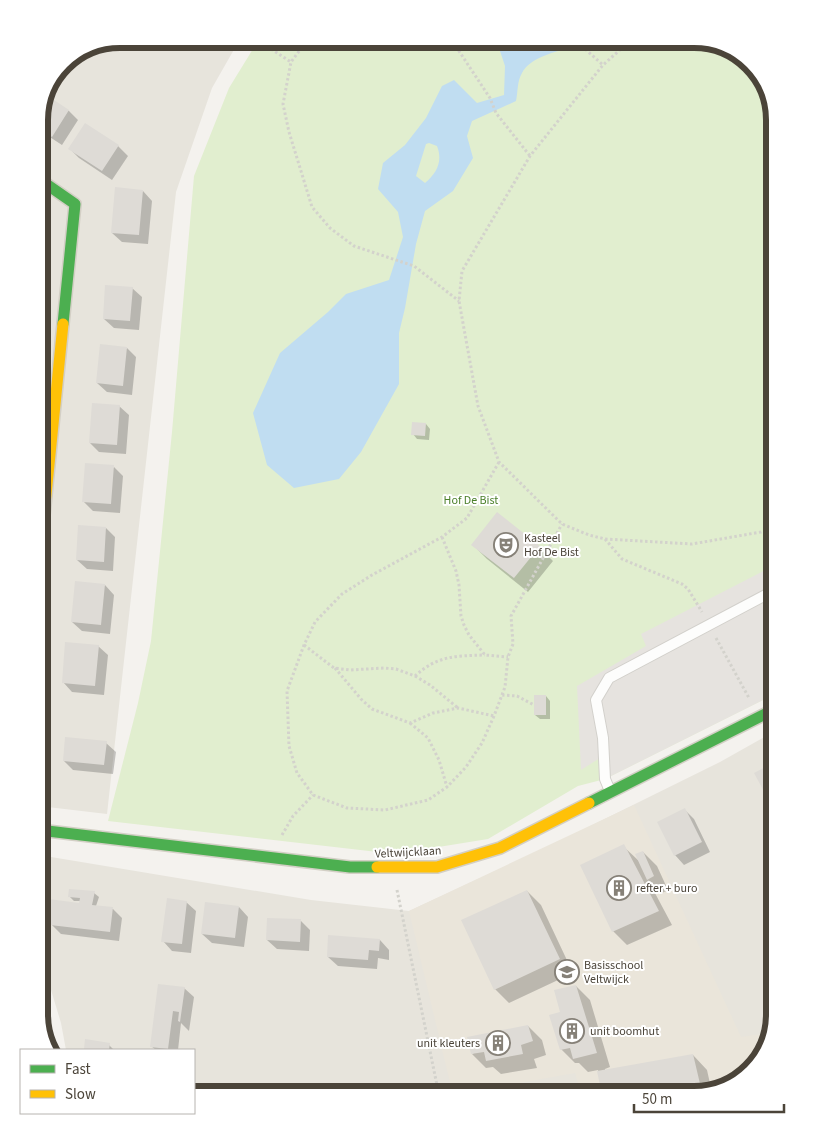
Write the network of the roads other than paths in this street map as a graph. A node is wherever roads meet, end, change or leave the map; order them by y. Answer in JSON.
{"nodes":[{"id":1,"x":48,"y":185,"type":"edge"},
{"id":2,"x":48,"y":475,"type":"edge"},
{"id":3,"x":766,"y":595,"type":"edge"},
{"id":4,"x":766,"y":714,"type":"edge"},
{"id":5,"x":611,"y":793,"type":"junction"},
{"id":6,"x":48,"y":831,"type":"edge"}],
"edges":[{"from":1,"to":2,"type":"street"},
{"from":3,"to":5,"type":"lane"},
{"from":4,"to":5,"type":"street","name":"Veltwijcklaan"},
{"from":5,"to":6,"type":"street","name":"Veltwijcklaan"}]}
